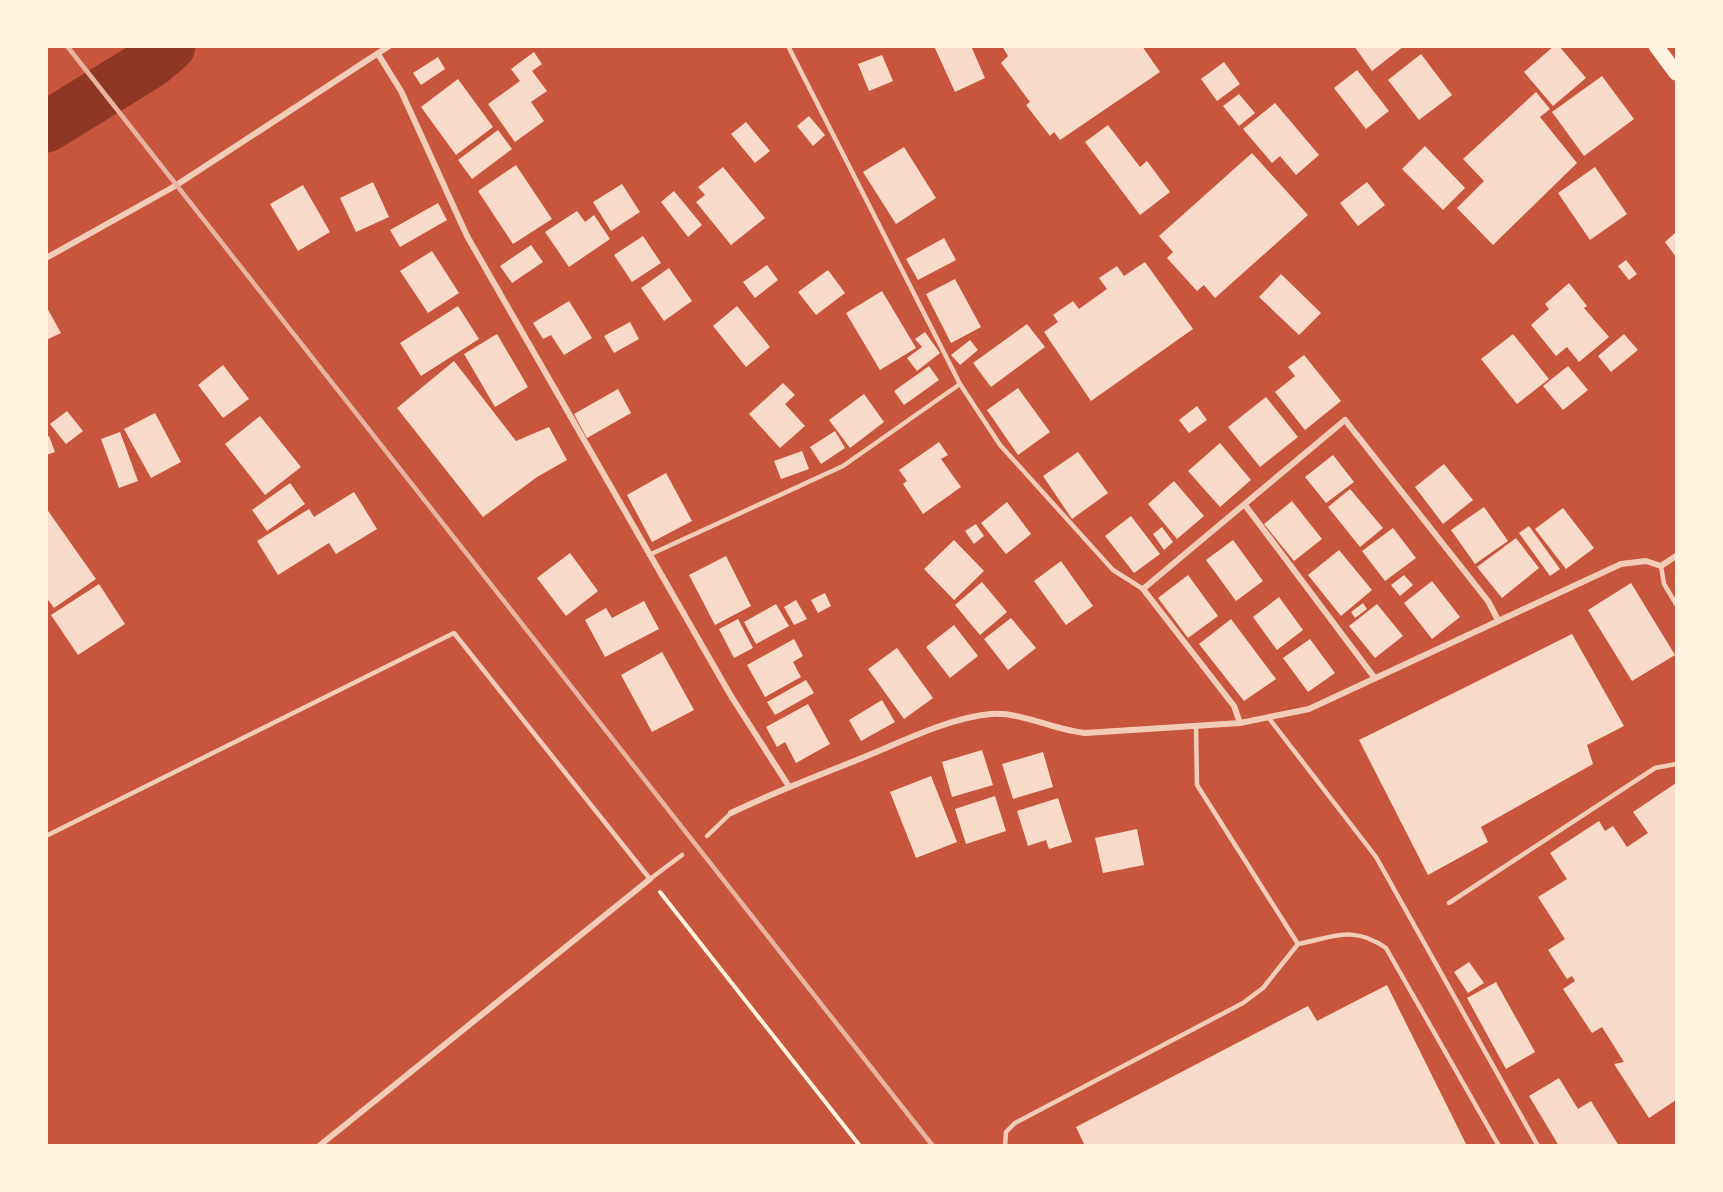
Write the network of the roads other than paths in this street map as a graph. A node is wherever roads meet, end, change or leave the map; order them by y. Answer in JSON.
{"nodes":[{"id":1,"x":389,"y":46,"type":"edge"},
{"id":2,"x":788,"y":46,"type":"edge"},
{"id":3,"x":1656,"y":46,"type":"edge"},
{"id":4,"x":378,"y":54,"type":"junction"},
{"id":5,"x":1677,"y":73,"type":"edge"},
{"id":6,"x":46,"y":258,"type":"edge"},
{"id":7,"x":960,"y":384,"type":"junction"},
{"id":8,"x":1245,"y":505,"type":"junction"},
{"id":9,"x":649,"y":555,"type":"junction"},
{"id":10,"x":1677,"y":556,"type":"edge"},
{"id":11,"x":1661,"y":566,"type":"junction"},
{"id":12,"x":1143,"y":589,"type":"junction"},
{"id":13,"x":1677,"y":604,"type":"edge"},
{"id":14,"x":1498,"y":620,"type":"junction"},
{"id":15,"x":1374,"y":677,"type":"junction"},
{"id":16,"x":1268,"y":717,"type":"junction"},
{"id":17,"x":1240,"y":723,"type":"junction"},
{"id":18,"x":1196,"y":727,"type":"junction"},
{"id":19,"x":1677,"y":764,"type":"edge"},
{"id":20,"x":788,"y":786,"type":"junction"},
{"id":21,"x":731,"y":813,"type":"joint"},
{"id":22,"x":46,"y":836,"type":"edge"},
{"id":23,"x":707,"y":836,"type":"dead end"},
{"id":24,"x":682,"y":855,"type":"dead end"},
{"id":25,"x":650,"y":879,"type":"junction"},
{"id":26,"x":1449,"y":903,"type":"dead end"},
{"id":27,"x":1298,"y":945,"type":"junction"},
{"id":28,"x":319,"y":1146,"type":"edge"},
{"id":29,"x":1005,"y":1146,"type":"edge"},
{"id":30,"x":1499,"y":1146,"type":"edge"},
{"id":31,"x":1538,"y":1146,"type":"edge"}],
"edges":[{"from":1,"to":4,"type":"street"},
{"from":2,"to":7,"type":"lane"},
{"from":3,"to":5,"type":"main road"},
{"from":4,"to":6,"type":"street"},
{"from":4,"to":9,"type":"street"},
{"from":7,"to":9,"type":"lane"},
{"from":7,"to":12,"type":"lane"},
{"from":8,"to":12,"type":"street"},
{"from":8,"to":14,"type":"street"},
{"from":8,"to":15,"type":"street"},
{"from":9,"to":20,"type":"street"},
{"from":10,"to":11,"type":"street"},
{"from":11,"to":13,"type":"lane"},
{"from":11,"to":14,"type":"street"},
{"from":12,"to":17,"type":"street"},
{"from":14,"to":15,"type":"street"},
{"from":15,"to":16,"type":"street"},
{"from":16,"to":17,"type":"street"},
{"from":16,"to":31,"type":"lane"},
{"from":17,"to":18,"type":"street"},
{"from":18,"to":20,"type":"street"},
{"from":18,"to":27,"type":"lane"},
{"from":19,"to":26,"type":"lane"},
{"from":20,"to":21,"type":"street"},
{"from":21,"to":23,"type":"lane"},
{"from":22,"to":25,"type":"lane"},
{"from":24,"to":25,"type":"lane"},
{"from":25,"to":28,"type":"street"},
{"from":27,"to":29,"type":"lane"},
{"from":27,"to":30,"type":"lane"}]}
